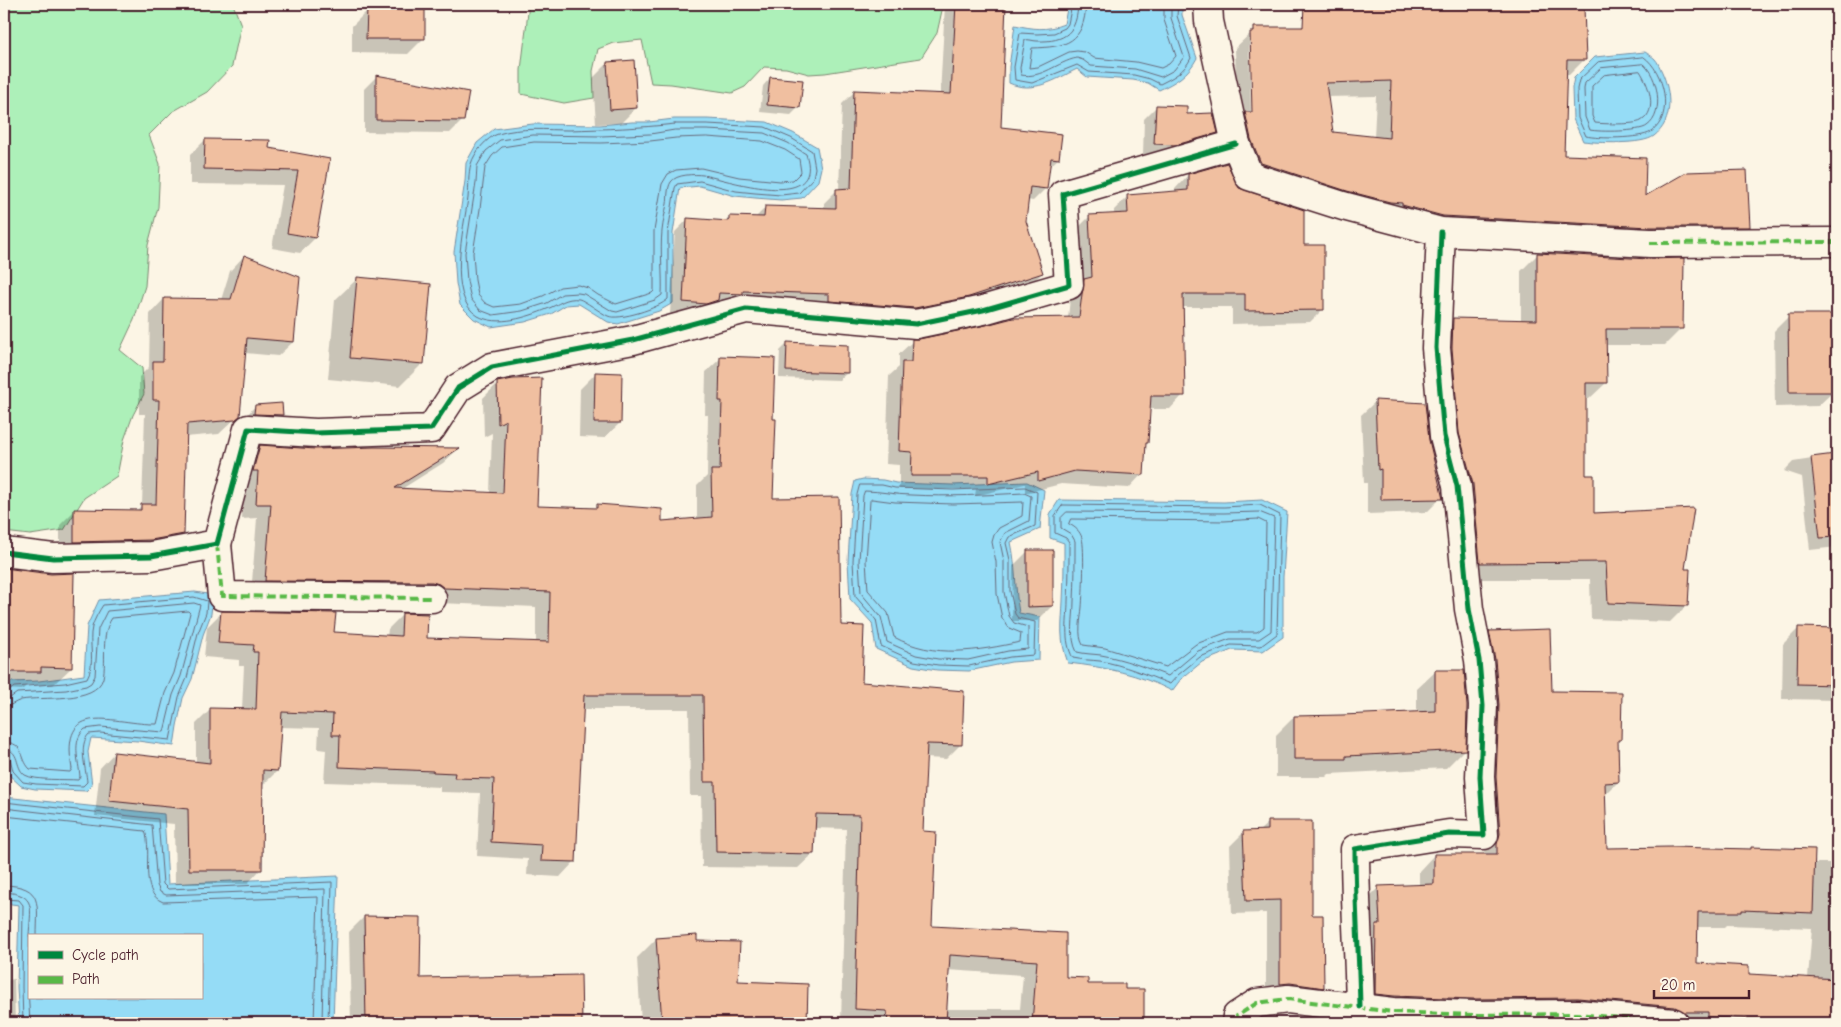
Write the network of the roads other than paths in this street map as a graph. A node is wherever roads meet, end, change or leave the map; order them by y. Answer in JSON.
{"nodes":[{"id":1,"x":1208,"y":4,"type":"edge"},
{"id":2,"x":1236,"y":144,"type":"junction"},
{"id":3,"x":1442,"y":232,"type":"junction"},
{"id":4,"x":1837,"y":242,"type":"edge"},
{"id":5,"x":217,"y":544,"type":"junction"},
{"id":6,"x":4,"y":552,"type":"edge"},
{"id":7,"x":432,"y":598,"type":"dead end"},
{"id":8,"x":1360,"y":1007,"type":"junction"},
{"id":9,"x":1236,"y":1023,"type":"edge"},
{"id":10,"x":1674,"y":1023,"type":"edge"}],
"edges":[{"from":1,"to":2,"type":"street"},
{"from":2,"to":3,"type":"street"},
{"from":2,"to":5,"type":"street"},
{"from":3,"to":4,"type":"street"},
{"from":3,"to":8,"type":"street"},
{"from":5,"to":6,"type":"street"},
{"from":5,"to":7,"type":"street"},
{"from":8,"to":9,"type":"street"},
{"from":8,"to":10,"type":"street"}]}
